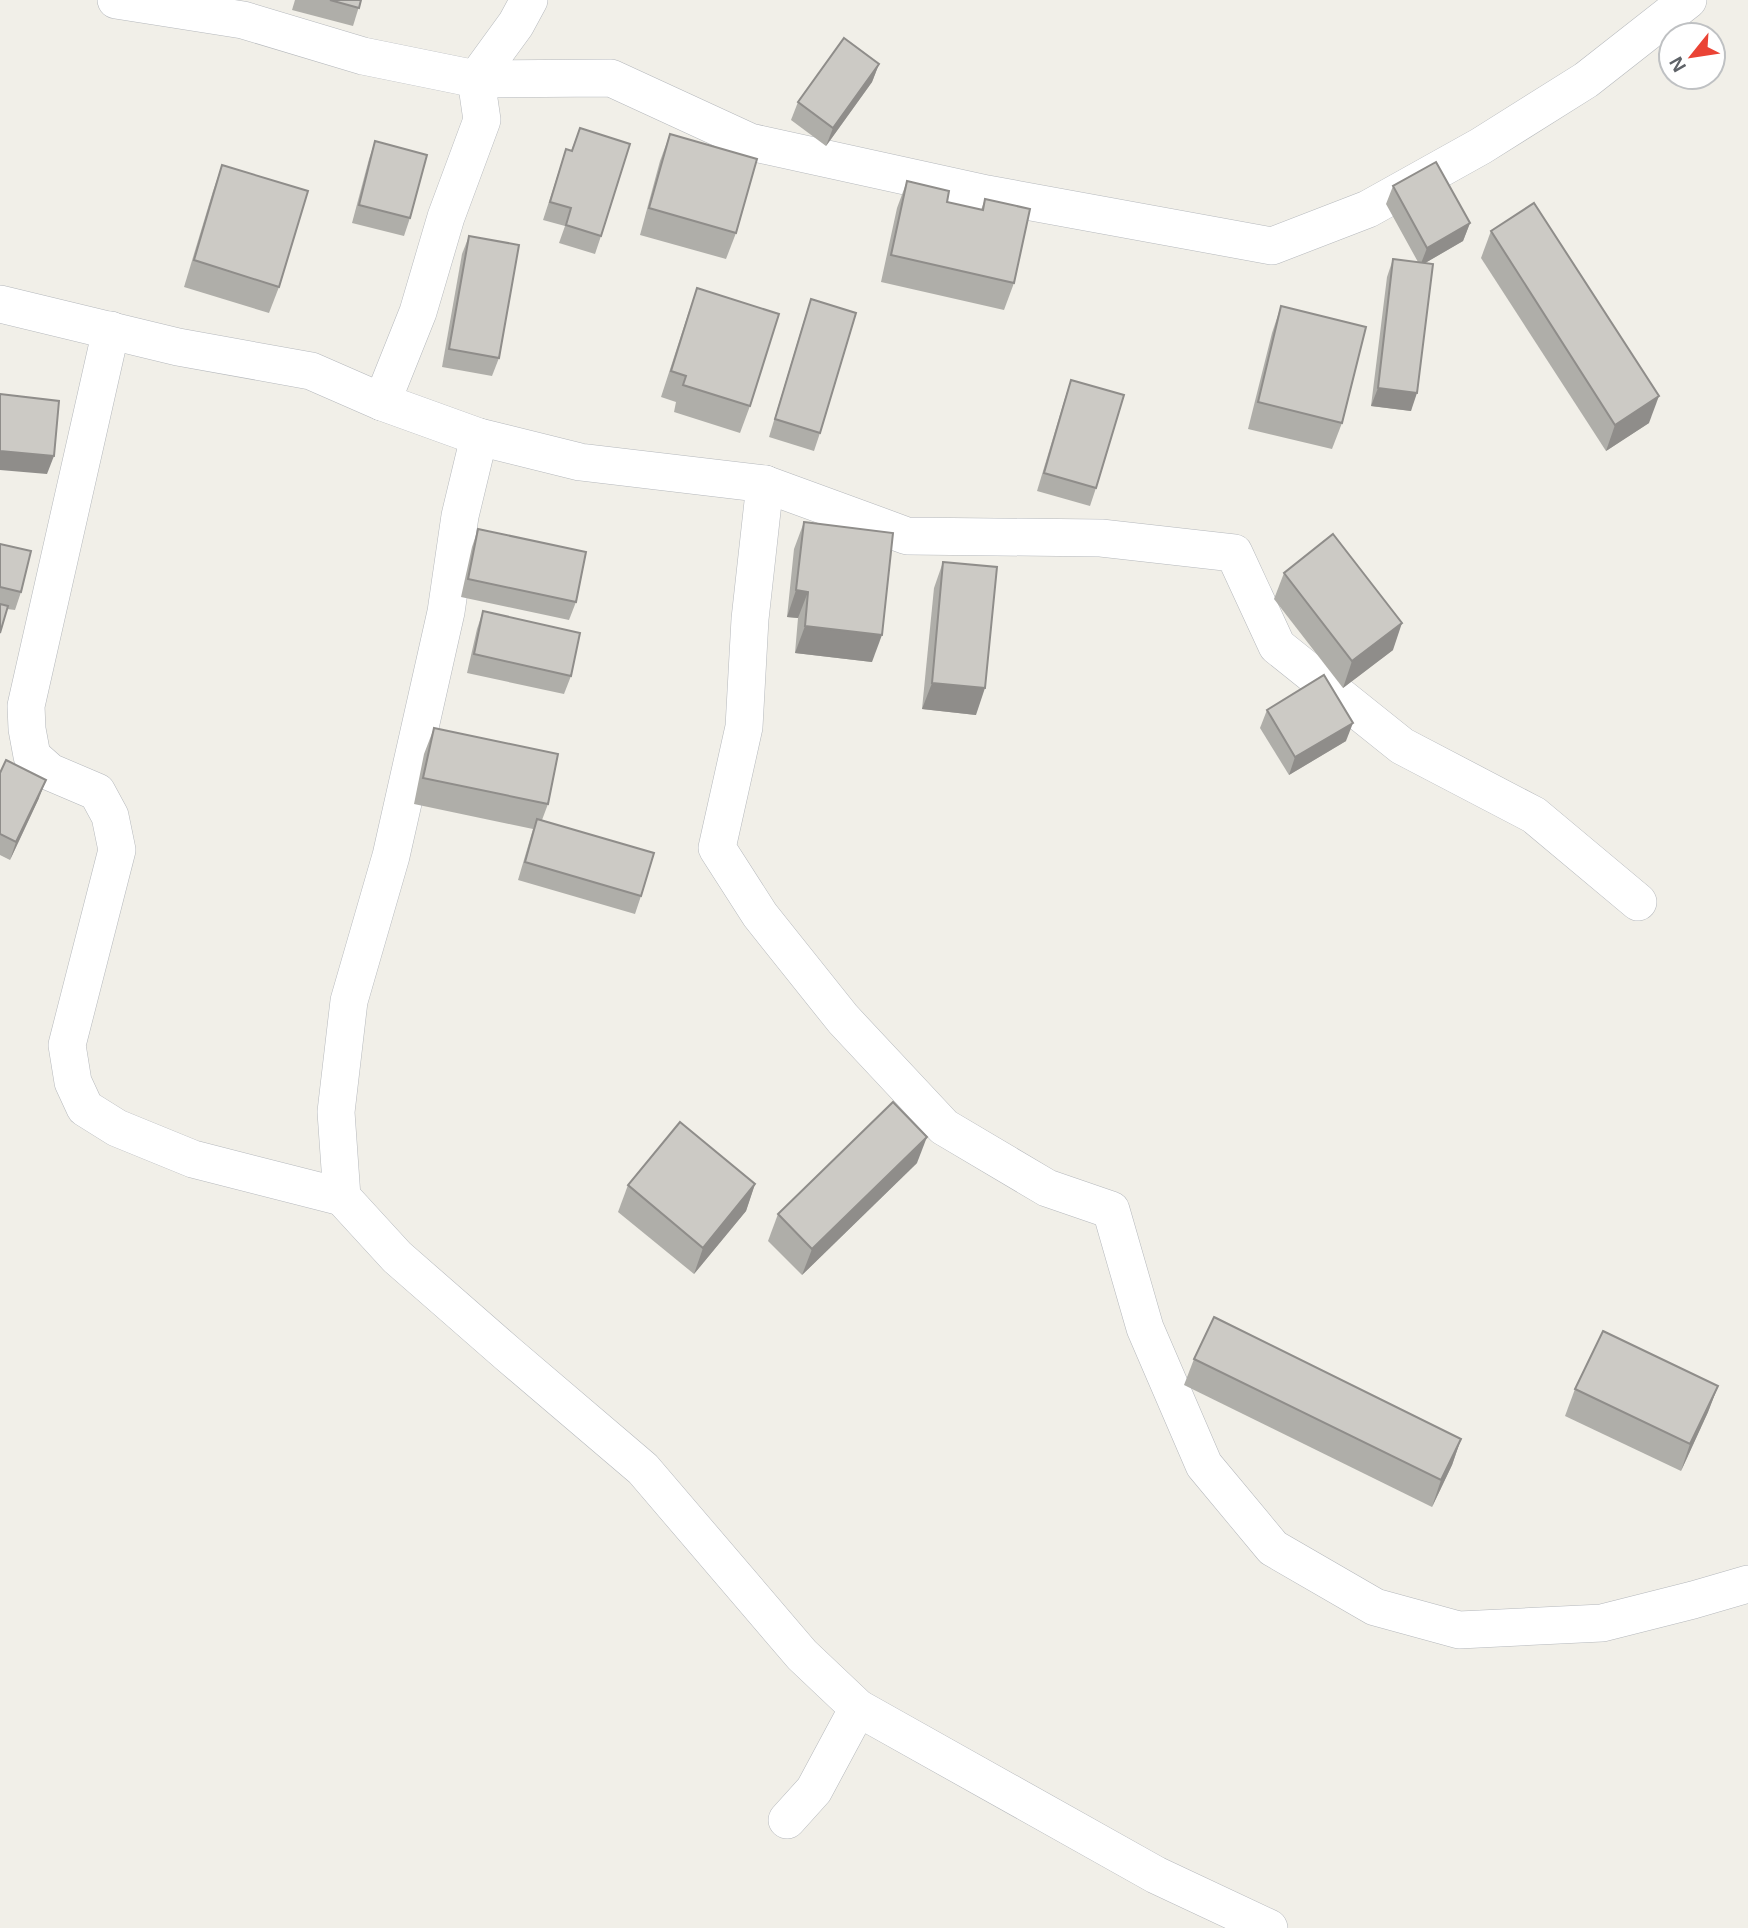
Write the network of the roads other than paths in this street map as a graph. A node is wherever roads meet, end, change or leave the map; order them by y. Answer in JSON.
{"nodes":[{"id":1,"x":116,"y":0,"type":"edge"},
{"id":2,"x":529,"y":0,"type":"edge"},
{"id":3,"x":1688,"y":0,"type":"edge"},
{"id":4,"x":160,"y":3,"type":"edge"},
{"id":5,"x":476,"y":79,"type":"junction"},
{"id":6,"x":0,"y":304,"type":"edge"},
{"id":7,"x":111,"y":330,"type":"junction"},
{"id":8,"x":382,"y":402,"type":"junction"},
{"id":9,"x":479,"y":437,"type":"junction"},
{"id":10,"x":765,"y":484,"type":"junction"},
{"id":11,"x":1638,"y":902,"type":"dead end"},
{"id":12,"x":342,"y":1197,"type":"junction"},
{"id":13,"x":1748,"y":1584,"type":"edge"},
{"id":14,"x":858,"y":1708,"type":"junction"},
{"id":15,"x":787,"y":1820,"type":"dead end"},
{"id":16,"x":1269,"y":1928,"type":"edge"}],
"edges":[{"from":1,"to":4,"type":"street"},
{"from":2,"to":5,"type":"street"},
{"from":3,"to":5,"type":"street"},
{"from":4,"to":5,"type":"street"},
{"from":5,"to":8,"type":"street"},
{"from":6,"to":7,"type":"street"},
{"from":7,"to":8,"type":"street"},
{"from":7,"to":12,"type":"street"},
{"from":8,"to":9,"type":"street"},
{"from":9,"to":10,"type":"street"},
{"from":9,"to":12,"type":"street"},
{"from":10,"to":11,"type":"street"},
{"from":10,"to":13,"type":"street"},
{"from":12,"to":14,"type":"street"},
{"from":14,"to":15,"type":"street"},
{"from":14,"to":16,"type":"street"}]}
